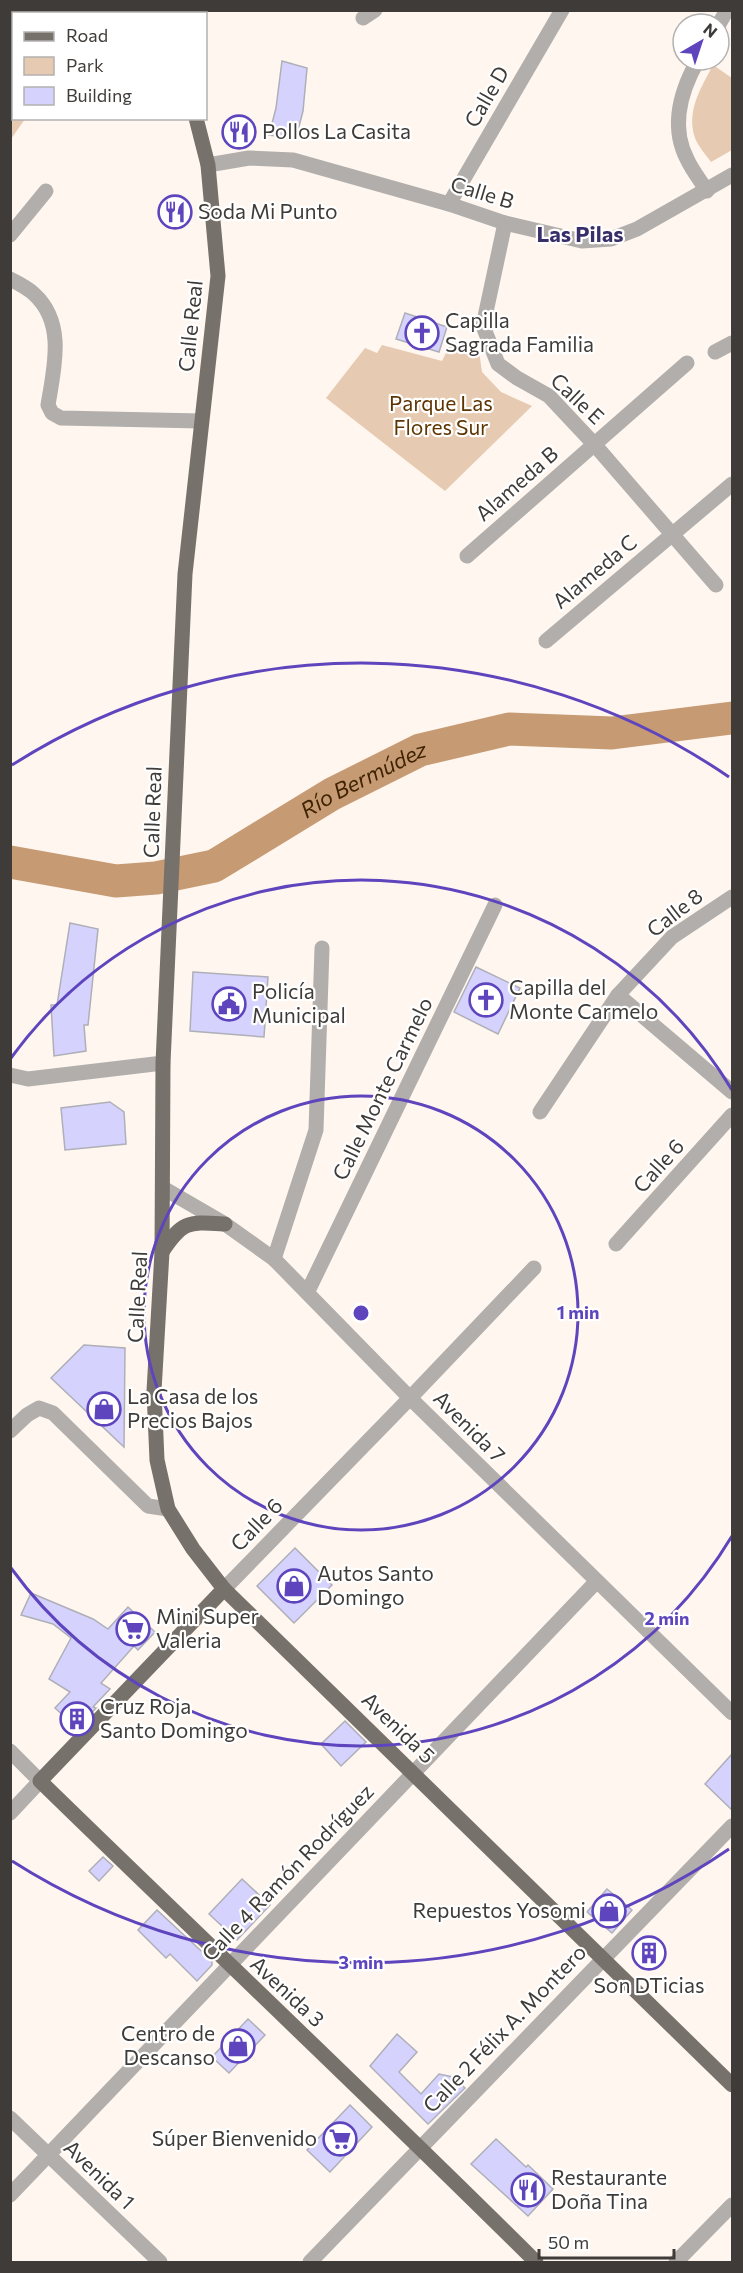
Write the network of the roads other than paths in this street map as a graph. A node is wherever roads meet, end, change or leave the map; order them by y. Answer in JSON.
{"nodes":[{"id":1,"x":562,"y":10,"type":"edge"},
{"id":2,"x":693,"y":72,"type":"edge"},
{"id":3,"x":197,"y":120,"type":"edge"},
{"id":4,"x":208,"y":165,"type":"junction"},
{"id":5,"x":732,"y":175,"type":"edge"},
{"id":6,"x":46,"y":191,"type":"dead end"},
{"id":7,"x":707,"y":191,"type":"junction"},
{"id":8,"x":449,"y":204,"type":"junction"},
{"id":9,"x":505,"y":223,"type":"junction"},
{"id":10,"x":10,"y":235,"type":"edge"},
{"id":11,"x":10,"y":279,"type":"edge"},
{"id":12,"x":732,"y":343,"type":"edge"},
{"id":13,"x":715,"y":352,"type":"dead end"},
{"id":14,"x":687,"y":363,"type":"dead end"},
{"id":15,"x":201,"y":421,"type":"junction"},
{"id":16,"x":594,"y":444,"type":"junction"},
{"id":17,"x":732,"y":484,"type":"edge"},
{"id":18,"x":672,"y":534,"type":"junction"},
{"id":19,"x":467,"y":556,"type":"dead end"},
{"id":20,"x":716,"y":585,"type":"dead end"},
{"id":21,"x":546,"y":641,"type":"dead end"},
{"id":22,"x":732,"y":897,"type":"edge"},
{"id":23,"x":495,"y":905,"type":"dead end"},
{"id":24,"x":322,"y":948,"type":"dead end"},
{"id":25,"x":618,"y":995,"type":"junction"},
{"id":26,"x":163,"y":1063,"type":"junction"},
{"id":27,"x":10,"y":1075,"type":"edge"},
{"id":28,"x":732,"y":1092,"type":"edge"},
{"id":29,"x":540,"y":1112,"type":"dead end"},
{"id":30,"x":732,"y":1115,"type":"edge"},
{"id":31,"x":163,"y":1188,"type":"junction"},
{"id":32,"x":225,"y":1224,"type":"junction"},
{"id":33,"x":616,"y":1244,"type":"dead end"},
{"id":34,"x":162,"y":1252,"type":"junction"},
{"id":35,"x":274,"y":1259,"type":"junction"},
{"id":36,"x":534,"y":1268,"type":"dead end"},
{"id":37,"x":308,"y":1291,"type":"junction"},
{"id":38,"x":410,"y":1398,"type":"junction"},
{"id":39,"x":10,"y":1431,"type":"edge"},
{"id":40,"x":168,"y":1509,"type":"junction"},
{"id":41,"x":596,"y":1582,"type":"junction"},
{"id":42,"x":224,"y":1589,"type":"junction"},
{"id":43,"x":732,"y":1713,"type":"edge"},
{"id":44,"x":10,"y":1751,"type":"edge"},
{"id":45,"x":414,"y":1773,"type":"junction"},
{"id":46,"x":40,"y":1781,"type":"junction"},
{"id":47,"x":10,"y":1813,"type":"edge"},
{"id":48,"x":732,"y":1826,"type":"edge"},
{"id":49,"x":602,"y":1959,"type":"junction"},
{"id":50,"x":228,"y":1965,"type":"junction"},
{"id":51,"x":732,"y":2085,"type":"edge"},
{"id":52,"x":10,"y":2118,"type":"edge"},
{"id":53,"x":421,"y":2148,"type":"junction"},
{"id":54,"x":48,"y":2156,"type":"junction"},
{"id":55,"x":10,"y":2194,"type":"edge"},
{"id":56,"x":732,"y":2205,"type":"edge"},
{"id":57,"x":160,"y":2262,"type":"edge"},
{"id":58,"x":310,"y":2262,"type":"edge"},
{"id":59,"x":536,"y":2262,"type":"edge"},
{"id":60,"x":676,"y":2262,"type":"edge"}],
"edges":[{"from":1,"to":8,"type":"street","name":"Calle D"},
{"from":2,"to":7,"type":"street"},
{"from":3,"to":4,"type":"main road","name":"Calle Real"},
{"from":4,"to":8,"type":"street","name":"Calle B"},
{"from":4,"to":15,"type":"main road","name":"Calle Real"},
{"from":5,"to":7,"type":"street","name":"Calle B"},
{"from":6,"to":10,"type":"street"},
{"from":7,"to":9,"type":"street","name":"Calle B"},
{"from":8,"to":9,"type":"street","name":"Calle B"},
{"from":9,"to":16,"type":"street","name":"Calle E"},
{"from":11,"to":15,"type":"street"},
{"from":12,"to":13,"type":"street"},
{"from":14,"to":16,"type":"street","name":"Alameda B"},
{"from":15,"to":26,"type":"main road","name":"Calle Real"},
{"from":16,"to":18,"type":"street","name":"Calle E"},
{"from":16,"to":19,"type":"street","name":"Alameda B"},
{"from":17,"to":18,"type":"street","name":"Alameda C"},
{"from":18,"to":20,"type":"street","name":"Calle E"},
{"from":18,"to":21,"type":"street","name":"Alameda C"},
{"from":22,"to":25,"type":"street","name":"Calle 8"},
{"from":23,"to":37,"type":"street","name":"Calle Monte Carmelo"},
{"from":24,"to":35,"type":"street"},
{"from":25,"to":28,"type":"street"},
{"from":25,"to":29,"type":"street","name":"Calle 8"},
{"from":26,"to":27,"type":"street"},
{"from":26,"to":31,"type":"main road","name":"Calle Real"},
{"from":30,"to":33,"type":"street","name":"Calle 6"},
{"from":31,"to":32,"type":"street","name":"Avenida 7"},
{"from":31,"to":34,"type":"main road","name":"Calle Real"},
{"from":32,"to":34,"type":"main road"},
{"from":32,"to":35,"type":"street","name":"Avenida 7"},
{"from":34,"to":40,"type":"main road","name":"Calle Real"},
{"from":35,"to":37,"type":"street","name":"Avenida 7"},
{"from":36,"to":38,"type":"street","name":"Calle 6"},
{"from":37,"to":38,"type":"street","name":"Avenida 7"},
{"from":38,"to":41,"type":"street","name":"Avenida 7"},
{"from":38,"to":42,"type":"street","name":"Calle 6"},
{"from":39,"to":40,"type":"street"},
{"from":40,"to":42,"type":"main road","name":"Avenida 5"},
{"from":41,"to":43,"type":"street","name":"Avenida 7"},
{"from":41,"to":45,"type":"street","name":"Calle 4 Ramón Rodríguez"},
{"from":42,"to":45,"type":"main road","name":"Avenida 5"},
{"from":42,"to":46,"type":"main road","name":"Calle 6"},
{"from":44,"to":46,"type":"street","name":"Avenida 3"},
{"from":45,"to":49,"type":"main road","name":"Avenida 5"},
{"from":45,"to":50,"type":"street","name":"Calle 4 Ramón Rodríguez"},
{"from":46,"to":47,"type":"street","name":"Calle 6"},
{"from":46,"to":50,"type":"main road","name":"Avenida 3"},
{"from":48,"to":49,"type":"street","name":"Calle 2 Félix A. Montero"},
{"from":49,"to":51,"type":"main road","name":"Avenida 5"},
{"from":49,"to":53,"type":"street","name":"Calle 2 Félix A. Montero"},
{"from":50,"to":53,"type":"main road","name":"Avenida 3"},
{"from":50,"to":54,"type":"street","name":"Calle 4 Ramón Rodríguez"},
{"from":52,"to":54,"type":"street","name":"Avenida 1"},
{"from":53,"to":58,"type":"street","name":"Calle 2 Félix A. Montero"},
{"from":53,"to":59,"type":"main road","name":"Avenida 3"},
{"from":54,"to":55,"type":"street","name":"Calle 4 Ramón Rodríguez"},
{"from":54,"to":57,"type":"street","name":"Avenida 1"},
{"from":56,"to":60,"type":"street"}]}
